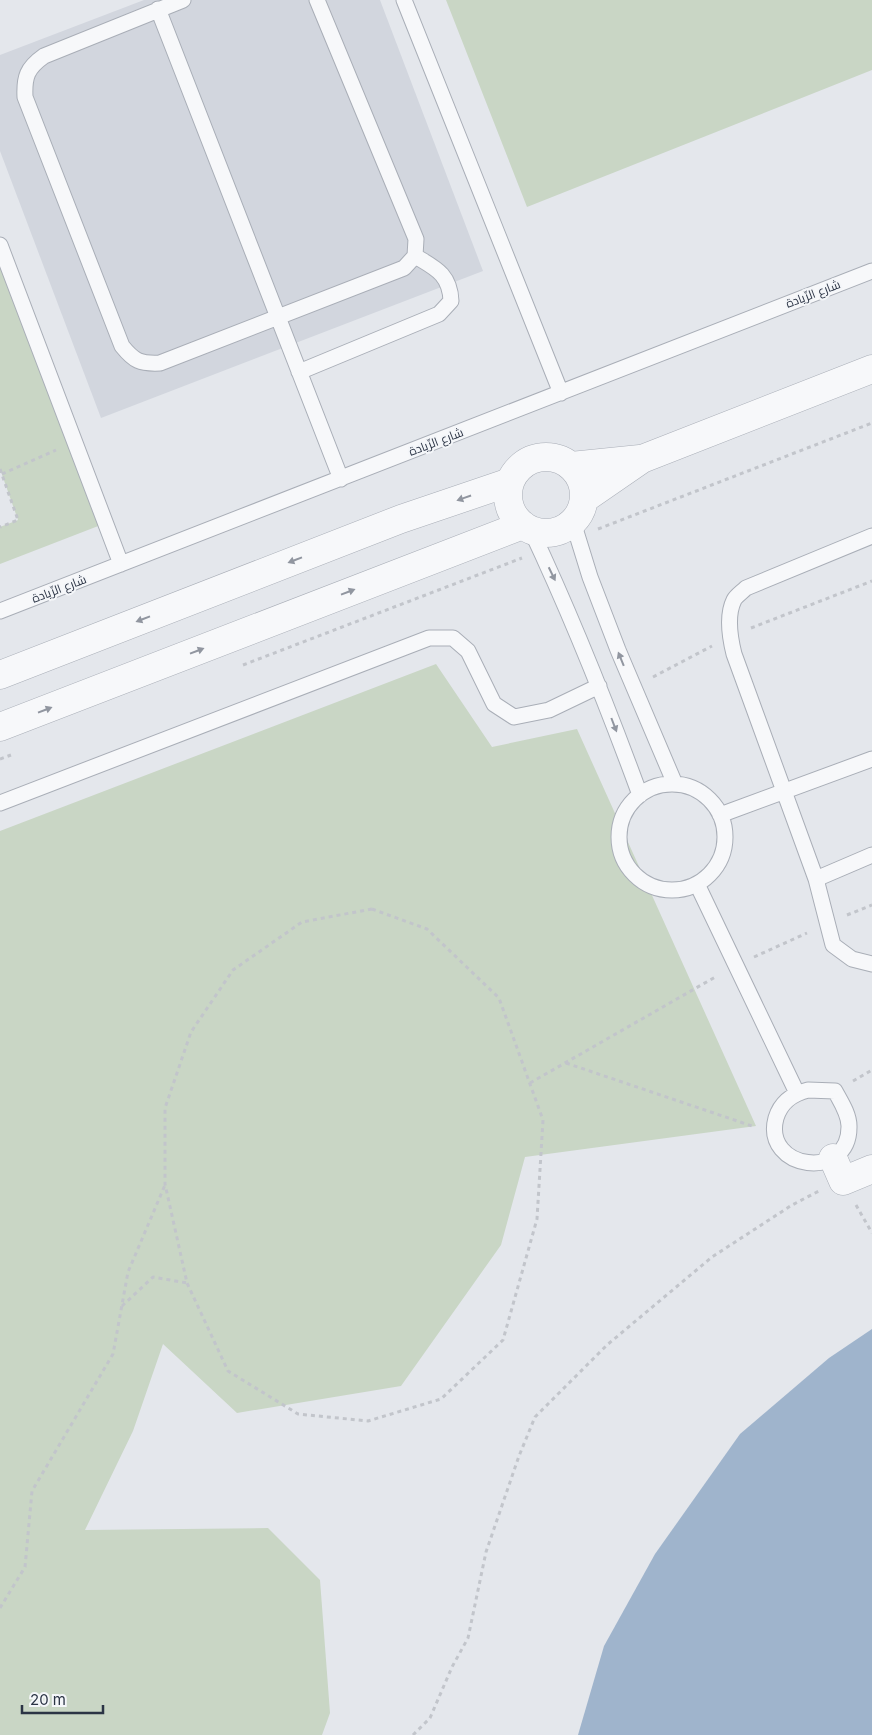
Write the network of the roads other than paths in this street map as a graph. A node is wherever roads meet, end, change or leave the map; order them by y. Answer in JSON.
{"nodes":[{"id":1,"x":183,"y":0,"type":"edge"},
{"id":2,"x":318,"y":0,"type":"edge"},
{"id":3,"x":404,"y":0,"type":"edge"},
{"id":4,"x":158,"y":9,"type":"junction"},
{"id":5,"x":0,"y":245,"type":"edge"},
{"id":6,"x":415,"y":256,"type":"junction"},
{"id":7,"x":872,"y":271,"type":"edge"},
{"id":8,"x":277,"y":316,"type":"junction"},
{"id":9,"x":872,"y":369,"type":"edge"},
{"id":10,"x":299,"y":372,"type":"junction"},
{"id":11,"x":561,"y":393,"type":"junction"},
{"id":12,"x":642,"y":459,"type":"junction"},
{"id":13,"x":571,"y":466,"type":"junction"},
{"id":14,"x":341,"y":479,"type":"junction"},
{"id":15,"x":510,"y":482,"type":"junction"},
{"id":16,"x":578,"y":519,"type":"junction"},
{"id":17,"x":532,"y":535,"type":"junction"},
{"id":18,"x":872,"y":536,"type":"edge"},
{"id":19,"x":121,"y":564,"type":"junction"},
{"id":20,"x":0,"y":612,"type":"edge"},
{"id":21,"x":0,"y":675,"type":"edge"},
{"id":22,"x":599,"y":686,"type":"junction"},
{"id":23,"x":0,"y":727,"type":"edge"},
{"id":24,"x":872,"y":759,"type":"edge"},
{"id":25,"x":676,"y":784,"type":"junction"},
{"id":26,"x":784,"y":791,"type":"junction"},
{"id":27,"x":640,"y":795,"type":"junction"},
{"id":28,"x":0,"y":802,"type":"edge"},
{"id":29,"x":720,"y":815,"type":"junction"},
{"id":30,"x":872,"y":855,"type":"edge"},
{"id":31,"x":816,"y":878,"type":"junction"},
{"id":32,"x":697,"y":884,"type":"junction"},
{"id":33,"x":872,"y":964,"type":"edge"},
{"id":34,"x":797,"y":1093,"type":"junction"},
{"id":35,"x":838,"y":1169,"type":"junction"},
{"id":36,"x":872,"y":1169,"type":"edge"}],
"edges":[{"from":1,"to":4,"type":"lane"},
{"from":2,"to":6,"type":"lane"},
{"from":3,"to":11,"type":"lane"},
{"from":4,"to":8,"type":"lane"},
{"from":4,"to":8,"type":"lane"},
{"from":5,"to":19,"type":"lane"},
{"from":6,"to":8,"type":"lane"},
{"from":6,"to":10,"type":"lane"},
{"from":7,"to":11,"type":"lane","name":"شارع الرِّيادة"},
{"from":8,"to":10,"type":"lane"},
{"from":9,"to":12,"type":"street"},
{"from":10,"to":14,"type":"lane"},
{"from":11,"to":14,"type":"lane","name":"شارع الرِّيادة"},
{"from":12,"to":13,"type":"street"},
{"from":12,"to":16,"type":"street"},
{"from":13,"to":15,"type":"street"},
{"from":13,"to":16,"type":"street"},
{"from":14,"to":19,"type":"lane","name":"شارع الرِّيادة"},
{"from":15,"to":17,"type":"street"},
{"from":15,"to":21,"type":"street","one_way":true},
{"from":16,"to":17,"type":"street"},
{"from":25,"to":16,"type":"lane","one_way":true},
{"from":17,"to":22,"type":"lane","one_way":true},
{"from":23,"to":17,"type":"street","one_way":true},
{"from":18,"to":26,"type":"lane"},
{"from":19,"to":20,"type":"lane","name":"شارع الرِّيادة"},
{"from":22,"to":27,"type":"lane","one_way":true},
{"from":22,"to":28,"type":"lane"},
{"from":24,"to":26,"type":"lane"},
{"from":25,"to":27,"type":"lane"},
{"from":25,"to":29,"type":"lane"},
{"from":26,"to":29,"type":"lane"},
{"from":26,"to":31,"type":"lane"},
{"from":27,"to":32,"type":"lane"},
{"from":29,"to":32,"type":"lane"},
{"from":30,"to":31,"type":"lane"},
{"from":31,"to":33,"type":"lane"},
{"from":32,"to":34,"type":"lane"},
{"from":34,"to":35,"type":"lane"},
{"from":34,"to":35,"type":"lane"},
{"from":35,"to":36,"type":"street"}]}
